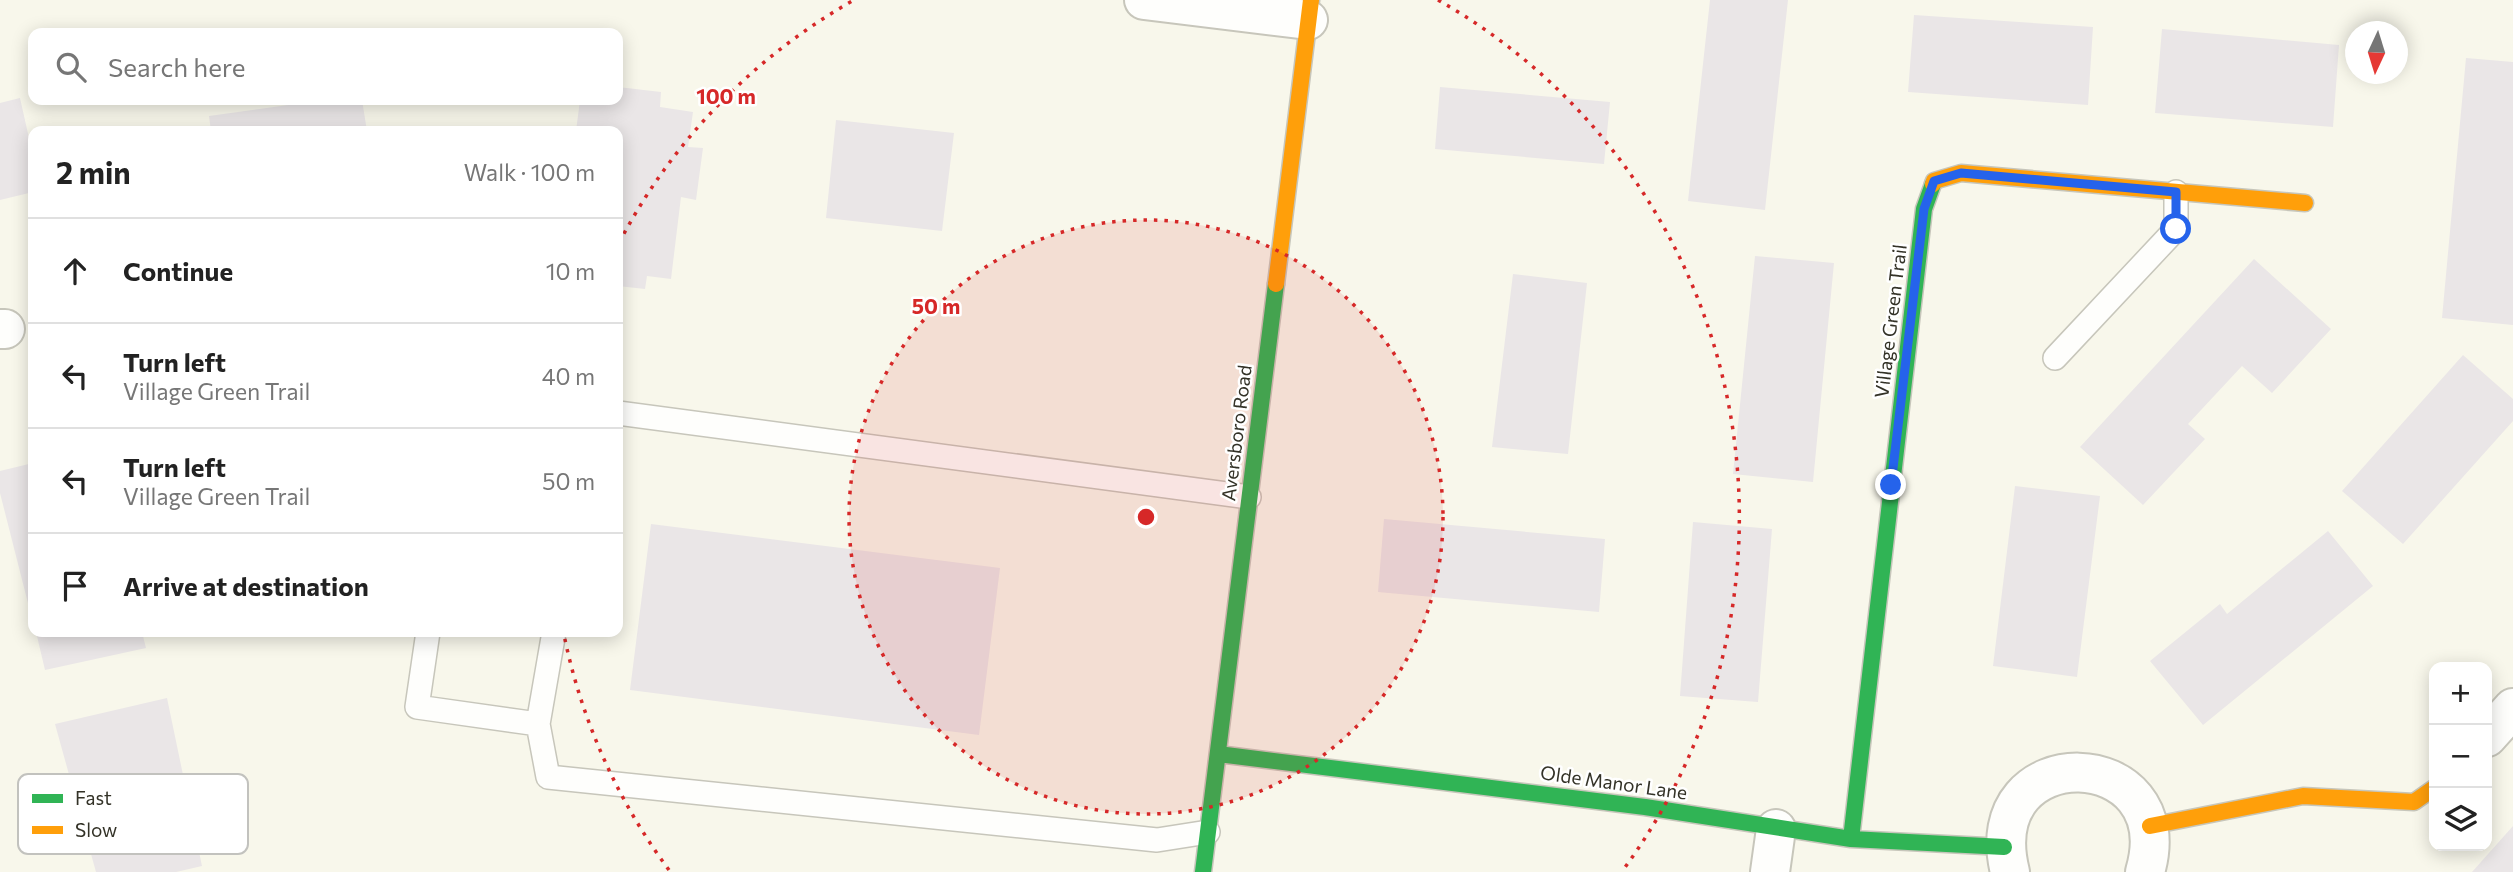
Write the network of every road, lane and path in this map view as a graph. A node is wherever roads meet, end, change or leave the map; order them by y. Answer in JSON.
{"nodes":[{"id":1,"x":1144,"y":0,"type":"edge"},
{"id":2,"x":1309,"y":10,"type":"edge"},
{"id":3,"x":2176,"y":192,"type":"junction"},
{"id":4,"x":2305,"y":203,"type":"dead end"},
{"id":5,"x":2055,"y":358,"type":"dead end"},
{"id":6,"x":623,"y":414,"type":"edge"},
{"id":7,"x":1249,"y":497,"type":"junction"},
{"id":8,"x":427,"y":637,"type":"edge"},
{"id":9,"x":553,"y":637,"type":"edge"},
{"id":10,"x":2513,"y":708,"type":"edge"},
{"id":11,"x":538,"y":724,"type":"junction"},
{"id":12,"x":2492,"y":731,"type":"edge"},
{"id":13,"x":1217,"y":754,"type":"junction"},
{"id":14,"x":2429,"y":792,"type":"edge"},
{"id":15,"x":2150,"y":826,"type":"junction"},
{"id":16,"x":1776,"y":829,"type":"junction"},
{"id":17,"x":1208,"y":832,"type":"junction"},
{"id":18,"x":1851,"y":839,"type":"junction"},
{"id":19,"x":2007,"y":860,"type":"edge"},
{"id":20,"x":1203,"y":872,"type":"edge"},
{"id":21,"x":1770,"y":872,"type":"edge"},
{"id":22,"x":2146,"y":872,"type":"edge"}],
"edges":[{"from":1,"to":2,"type":"street"},
{"from":2,"to":7,"type":"street","name":"Aversboro Road"},
{"from":3,"to":4,"type":"street","name":"Village Green Trail"},
{"from":3,"to":5,"type":"lane"},
{"from":3,"to":18,"type":"street","name":"Village Green Trail"},
{"from":6,"to":7,"type":"lane"},
{"from":7,"to":13,"type":"street","name":"Aversboro Road"},
{"from":8,"to":11,"type":"lane"},
{"from":9,"to":11,"type":"lane"},
{"from":10,"to":12,"type":"street"},
{"from":11,"to":17,"type":"lane"},
{"from":13,"to":16,"type":"street","name":"Olde Manor Lane"},
{"from":13,"to":17,"type":"street","name":"Aversboro Road"},
{"from":14,"to":15,"type":"street"},
{"from":15,"to":19,"type":"street"},
{"from":15,"to":22,"type":"street"},
{"from":16,"to":18,"type":"street","name":"Olde Manor Lane"},
{"from":16,"to":21,"type":"street"},
{"from":17,"to":20,"type":"street","name":"Aversboro Road"},
{"from":18,"to":19,"type":"street","name":"Olde Manor Lane"}]}
